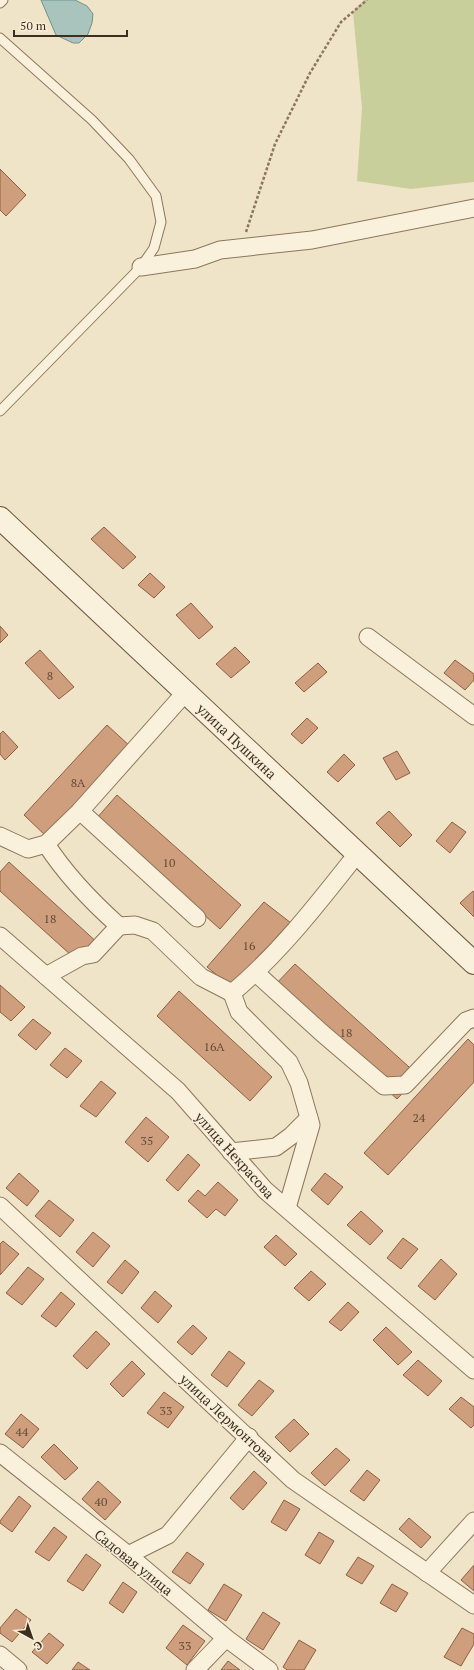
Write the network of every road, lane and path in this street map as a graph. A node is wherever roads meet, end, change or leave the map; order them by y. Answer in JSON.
{"nodes":[{"id":1,"x":3,"y":0,"type":"edge"},
{"id":2,"x":367,"y":0,"type":"edge"},
{"id":3,"x":0,"y":3,"type":"edge"},
{"id":4,"x":0,"y":38,"type":"edge"},
{"id":5,"x":474,"y":208,"type":"edge"},
{"id":6,"x":241,"y":248,"type":"junction"},
{"id":7,"x":141,"y":267,"type":"junction"},
{"id":8,"x":0,"y":411,"type":"edge"},
{"id":9,"x":0,"y":520,"type":"edge"},
{"id":10,"x":368,"y":637,"type":"dead end"},
{"id":11,"x":186,"y":693,"type":"junction"},
{"id":12,"x":474,"y":716,"type":"edge"},
{"id":13,"x":80,"y":811,"type":"junction"},
{"id":14,"x":0,"y":836,"type":"edge"},
{"id":15,"x":46,"y":844,"type":"junction"},
{"id":16,"x":357,"y":854,"type":"junction"},
{"id":17,"x":197,"y":918,"type":"dead end"},
{"id":18,"x":119,"y":926,"type":"junction"},
{"id":19,"x":0,"y":936,"type":"edge"},
{"id":20,"x":474,"y":963,"type":"edge"},
{"id":21,"x":256,"y":973,"type":"junction"},
{"id":22,"x":46,"y":976,"type":"junction"},
{"id":23,"x":232,"y":993,"type":"junction"},
{"id":24,"x":474,"y":1018,"type":"edge"},
{"id":25,"x":309,"y":1118,"type":"junction"},
{"id":26,"x":231,"y":1152,"type":"junction"},
{"id":27,"x":0,"y":1206,"type":"edge"},
{"id":28,"x":287,"y":1208,"type":"junction"},
{"id":29,"x":474,"y":1370,"type":"edge"},
{"id":30,"x":249,"y":1437,"type":"junction"},
{"id":31,"x":0,"y":1453,"type":"edge"},
{"id":32,"x":474,"y":1521,"type":"edge"},
{"id":33,"x":128,"y":1556,"type":"junction"},
{"id":34,"x":427,"y":1573,"type":"junction"},
{"id":35,"x":474,"y":1605,"type":"edge"},
{"id":36,"x":226,"y":1638,"type":"junction"},
{"id":37,"x":0,"y":1655,"type":"edge"},
{"id":38,"x":18,"y":1670,"type":"edge"},
{"id":39,"x":195,"y":1670,"type":"edge"},
{"id":40,"x":269,"y":1670,"type":"edge"}],
"edges":[{"from":1,"to":3,"type":"lane"},
{"from":2,"to":6,"type":"path"},
{"from":4,"to":7,"type":"lane"},
{"from":5,"to":6,"type":"street"},
{"from":6,"to":7,"type":"street"},
{"from":7,"to":8,"type":"lane"},
{"from":9,"to":11,"type":"main road","name":"улица Пушкина"},
{"from":10,"to":12,"type":"street"},
{"from":11,"to":13,"type":"street"},
{"from":11,"to":16,"type":"main road","name":"улица Пушкина"},
{"from":13,"to":15,"type":"street"},
{"from":13,"to":17,"type":"street"},
{"from":14,"to":15,"type":"street"},
{"from":15,"to":18,"type":"street"},
{"from":16,"to":20,"type":"main road","name":"улица Пушкина"},
{"from":16,"to":21,"type":"street"},
{"from":18,"to":22,"type":"street"},
{"from":18,"to":23,"type":"street"},
{"from":19,"to":22,"type":"street","name":"улица Некрасова"},
{"from":21,"to":23,"type":"street"},
{"from":21,"to":24,"type":"street"},
{"from":22,"to":26,"type":"street","name":"улица Некрасова"},
{"from":23,"to":25,"type":"street"},
{"from":25,"to":26,"type":"street"},
{"from":25,"to":28,"type":"street"},
{"from":26,"to":28,"type":"street","name":"улица Некрасова"},
{"from":27,"to":30,"type":"street","name":"улица Лермонтова"},
{"from":28,"to":29,"type":"street","name":"улица Некрасова"},
{"from":30,"to":33,"type":"street"},
{"from":30,"to":34,"type":"street","name":"улица Лермонтова"},
{"from":31,"to":33,"type":"street","name":"Садовая улица"},
{"from":32,"to":34,"type":"street"},
{"from":33,"to":36,"type":"street","name":"Садовая улица"},
{"from":34,"to":35,"type":"street","name":"улица Лермонтова"},
{"from":36,"to":39,"type":"street"},
{"from":36,"to":40,"type":"street","name":"Садовая улица"},
{"from":37,"to":38,"type":"street"}]}
